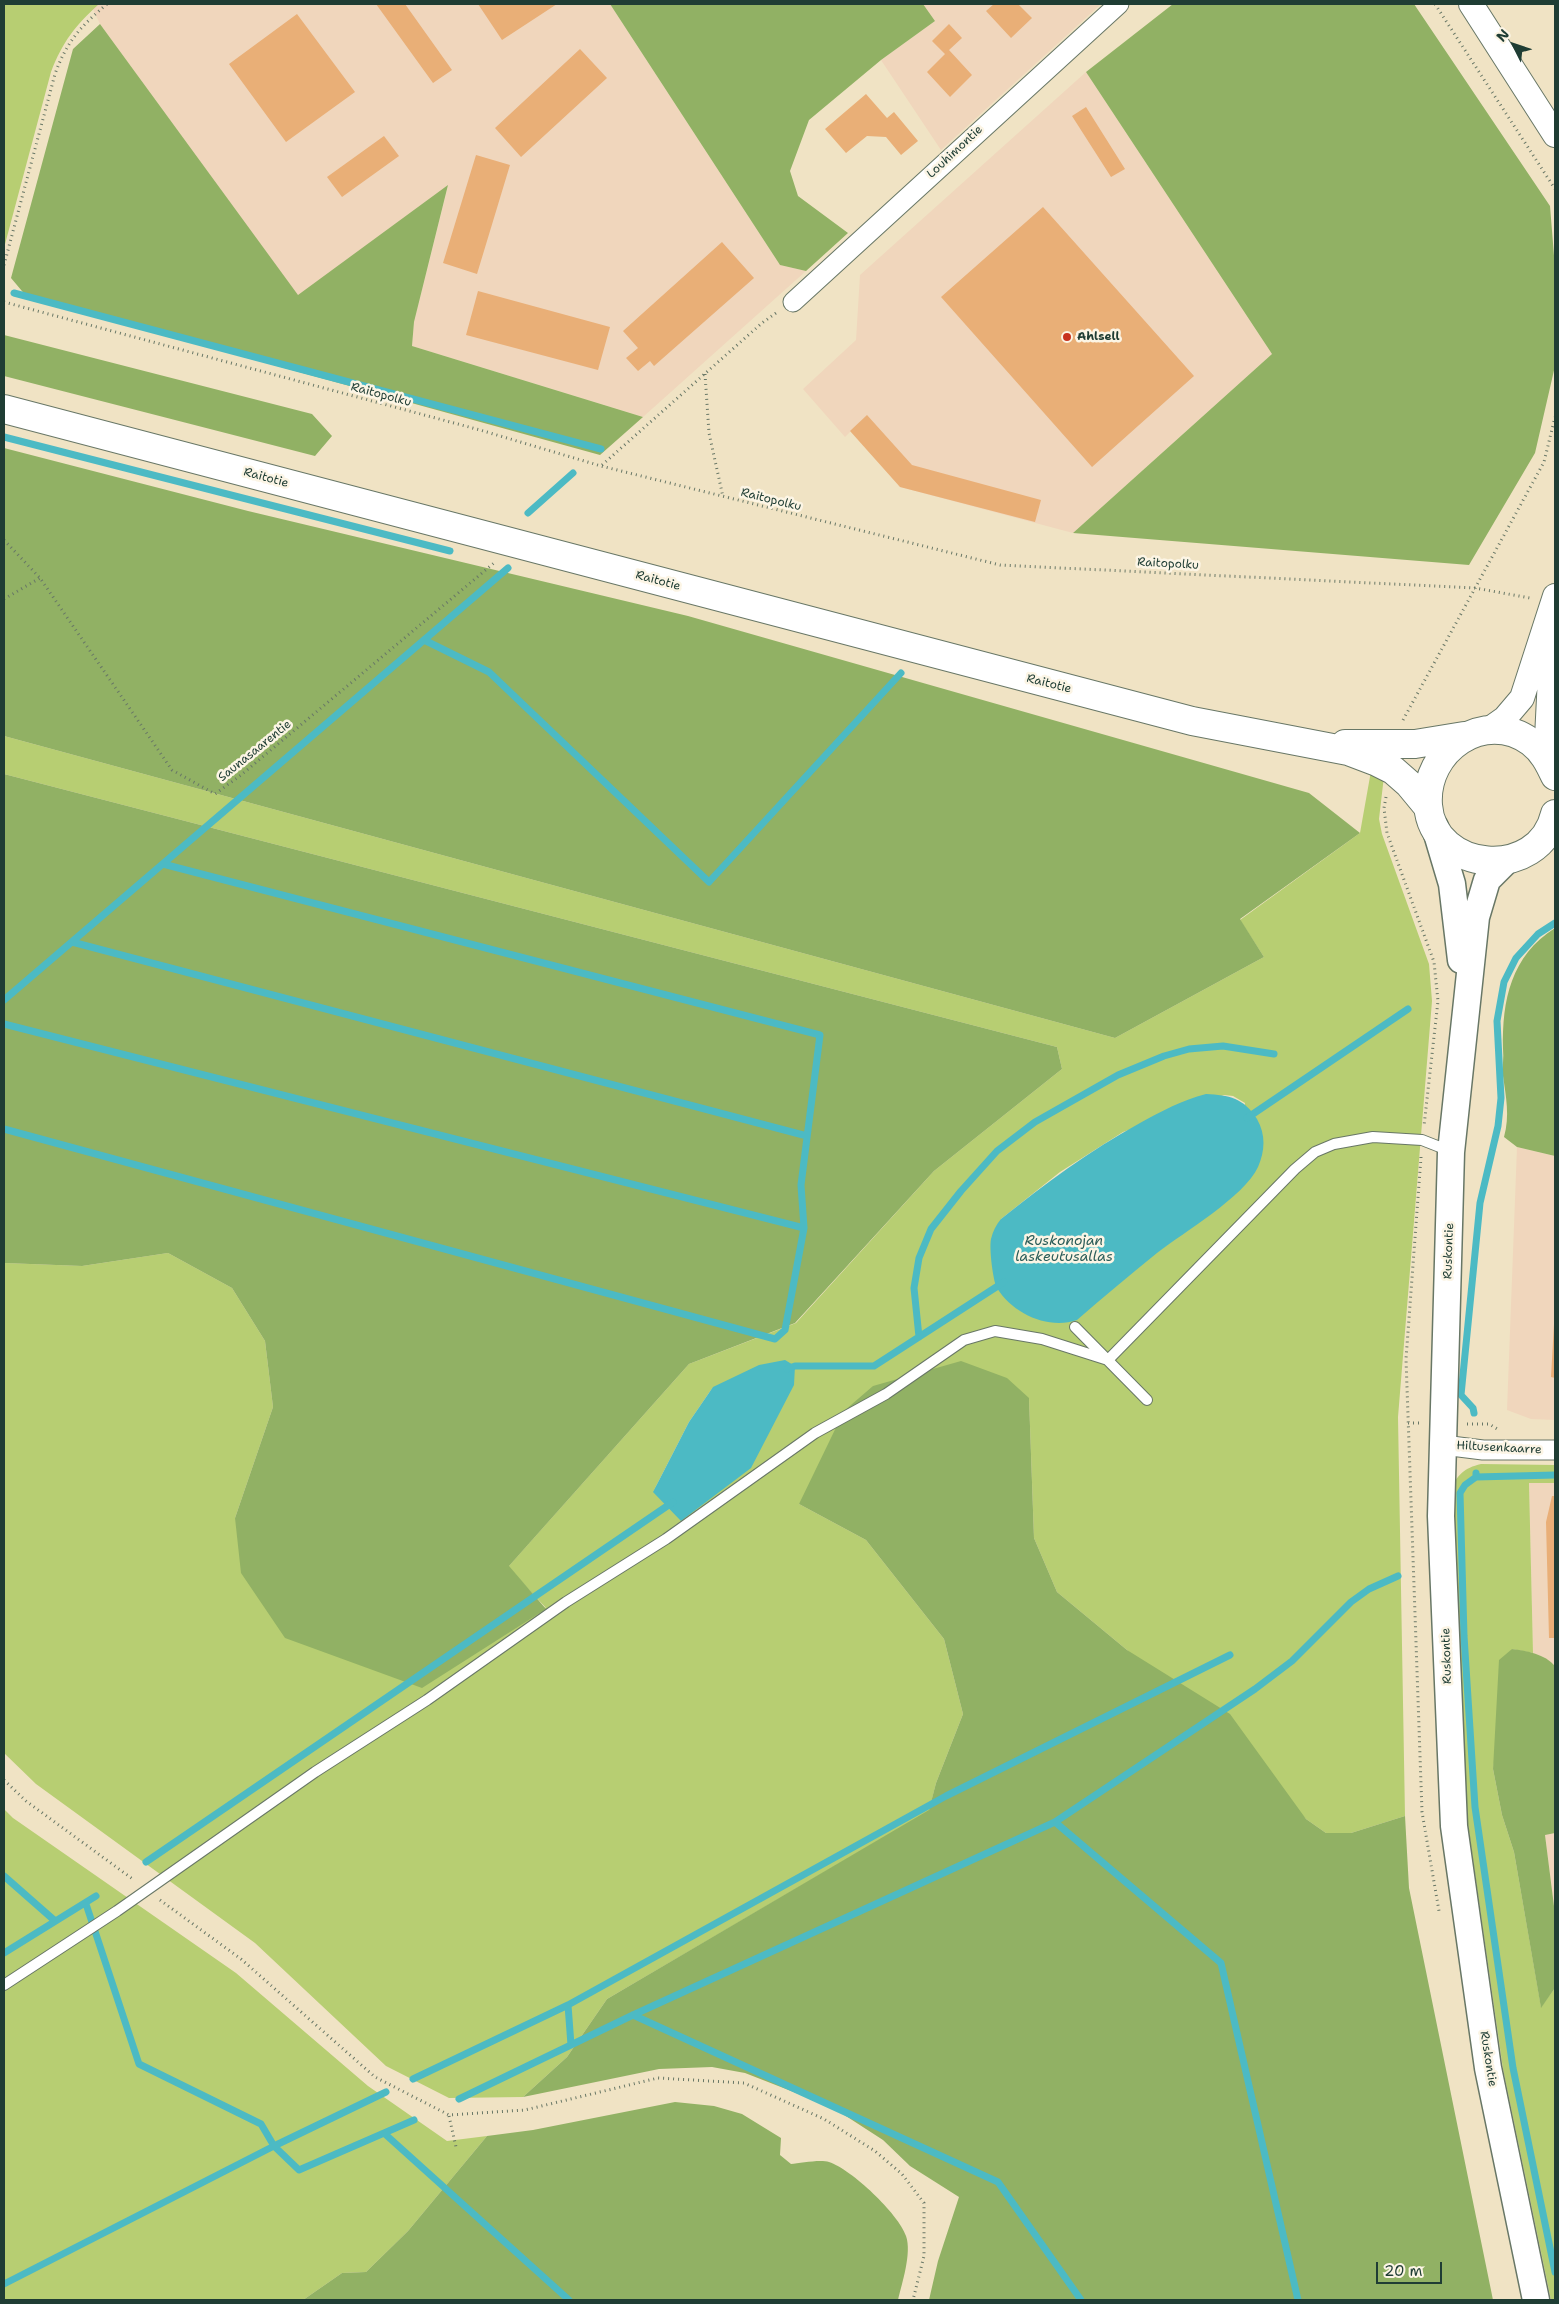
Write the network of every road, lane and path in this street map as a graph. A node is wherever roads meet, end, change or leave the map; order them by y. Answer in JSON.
{"nodes":[{"id":1,"x":107,"y":4,"type":"edge"},
{"id":2,"x":1119,"y":4,"type":"edge"},
{"id":3,"x":1435,"y":4,"type":"edge"},
{"id":4,"x":1471,"y":4,"type":"edge"},
{"id":5,"x":1555,"y":135,"type":"edge"},
{"id":6,"x":1555,"y":190,"type":"edge"},
{"id":7,"x":4,"y":265,"type":"edge"},
{"id":8,"x":4,"y":302,"type":"edge"},
{"id":9,"x":792,"y":302,"type":"joint"},
{"id":10,"x":705,"y":374,"type":"junction"},
{"id":11,"x":4,"y":408,"type":"edge"},
{"id":12,"x":1555,"y":417,"type":"edge"},
{"id":13,"x":601,"y":466,"type":"junction"},
{"id":14,"x":723,"y":497,"type":"junction"},
{"id":15,"x":4,"y":540,"type":"edge"},
{"id":16,"x":516,"y":544,"type":"junction"},
{"id":17,"x":40,"y":578,"type":"junction"},
{"id":18,"x":1474,"y":588,"type":"junction"},
{"id":19,"x":4,"y":599,"type":"edge"},
{"id":20,"x":1554,"y":599,"type":"edge"},
{"id":21,"x":1477,"y":733,"type":"junction"},
{"id":22,"x":1314,"y":744,"type":"junction"},
{"id":23,"x":1398,"y":744,"type":"junction"},
{"id":24,"x":1551,"y":767,"type":"edge"},
{"id":25,"x":1555,"y":814,"type":"edge"},
{"id":26,"x":1431,"y":817,"type":"junction"},
{"id":27,"x":1555,"y":850,"type":"edge"},
{"id":28,"x":1515,"y":857,"type":"junction"},
{"id":29,"x":1466,"y":1006,"type":"junction"},
{"id":30,"x":1451,"y":1152,"type":"junction"},
{"id":31,"x":1075,"y":1327,"type":"dead end"},
{"id":32,"x":1108,"y":1360,"type":"junction"},
{"id":33,"x":1148,"y":1400,"type":"dead end"},
{"id":34,"x":1443,"y":1445,"type":"junction"},
{"id":35,"x":1555,"y":1450,"type":"edge"},
{"id":36,"x":4,"y":1780,"type":"edge"},
{"id":37,"x":146,"y":1890,"type":"junction"},
{"id":38,"x":4,"y":1985,"type":"edge"},
{"id":39,"x":449,"y":2116,"type":"junction"},
{"id":40,"x":456,"y":2147,"type":"dead end"},
{"id":41,"x":913,"y":2300,"type":"edge"},
{"id":42,"x":1536,"y":2300,"type":"edge"}],
"edges":[{"from":1,"to":7,"type":"path"},
{"from":2,"to":9,"type":"street","name":"Louhimontie"},
{"from":3,"to":6,"type":"path"},
{"from":4,"to":5,"type":"street"},
{"from":8,"to":13,"type":"path","name":"Raitopolku"},
{"from":9,"to":10,"type":"path"},
{"from":10,"to":13,"type":"path"},
{"from":10,"to":14,"type":"path"},
{"from":11,"to":16,"type":"main road","name":"Raitotie"},
{"from":12,"to":18,"type":"path"},
{"from":13,"to":14,"type":"path","name":"Raitopolku"},
{"from":14,"to":18,"type":"path","name":"Raitopolku"},
{"from":15,"to":17,"type":"path","name":"Saunasaarentie"},
{"from":16,"to":17,"type":"path","name":"Saunasaarentie"},
{"from":16,"to":22,"type":"main road","name":"Raitotie"},
{"from":17,"to":19,"type":"path"},
{"from":18,"to":20,"type":"path","name":"Raitopolku"},
{"from":18,"to":23,"type":"path"},
{"from":20,"to":21,"type":"street"},
{"from":20,"to":24,"type":"street"},
{"from":21,"to":23,"type":"main road","name":"Raitotie"},
{"from":21,"to":24,"type":"main road","name":"Raitotie"},
{"from":21,"to":26,"type":"main road"},
{"from":22,"to":23,"type":"main road","name":"Raitotie"},
{"from":22,"to":26,"type":"main road","name":"Raitotie"},
{"from":25,"to":28,"type":"main road"},
{"from":26,"to":28,"type":"main road","name":"Raitotie"},
{"from":26,"to":29,"type":"main road","name":"Ruskontie"},
{"from":27,"to":28,"type":"main road"},
{"from":28,"to":29,"type":"main road","name":"Ruskontie"},
{"from":29,"to":30,"type":"main road","name":"Ruskontie"},
{"from":30,"to":32,"type":"lane"},
{"from":30,"to":34,"type":"main road","name":"Ruskontie"},
{"from":31,"to":32,"type":"lane"},
{"from":32,"to":33,"type":"lane"},
{"from":32,"to":37,"type":"lane"},
{"from":34,"to":35,"type":"street","name":"Hiltusenkaarre"},
{"from":34,"to":42,"type":"main road","name":"Ruskontie"},
{"from":36,"to":37,"type":"path"},
{"from":37,"to":38,"type":"lane"},
{"from":37,"to":39,"type":"path"},
{"from":39,"to":40,"type":"path"},
{"from":39,"to":41,"type":"path"}]}
